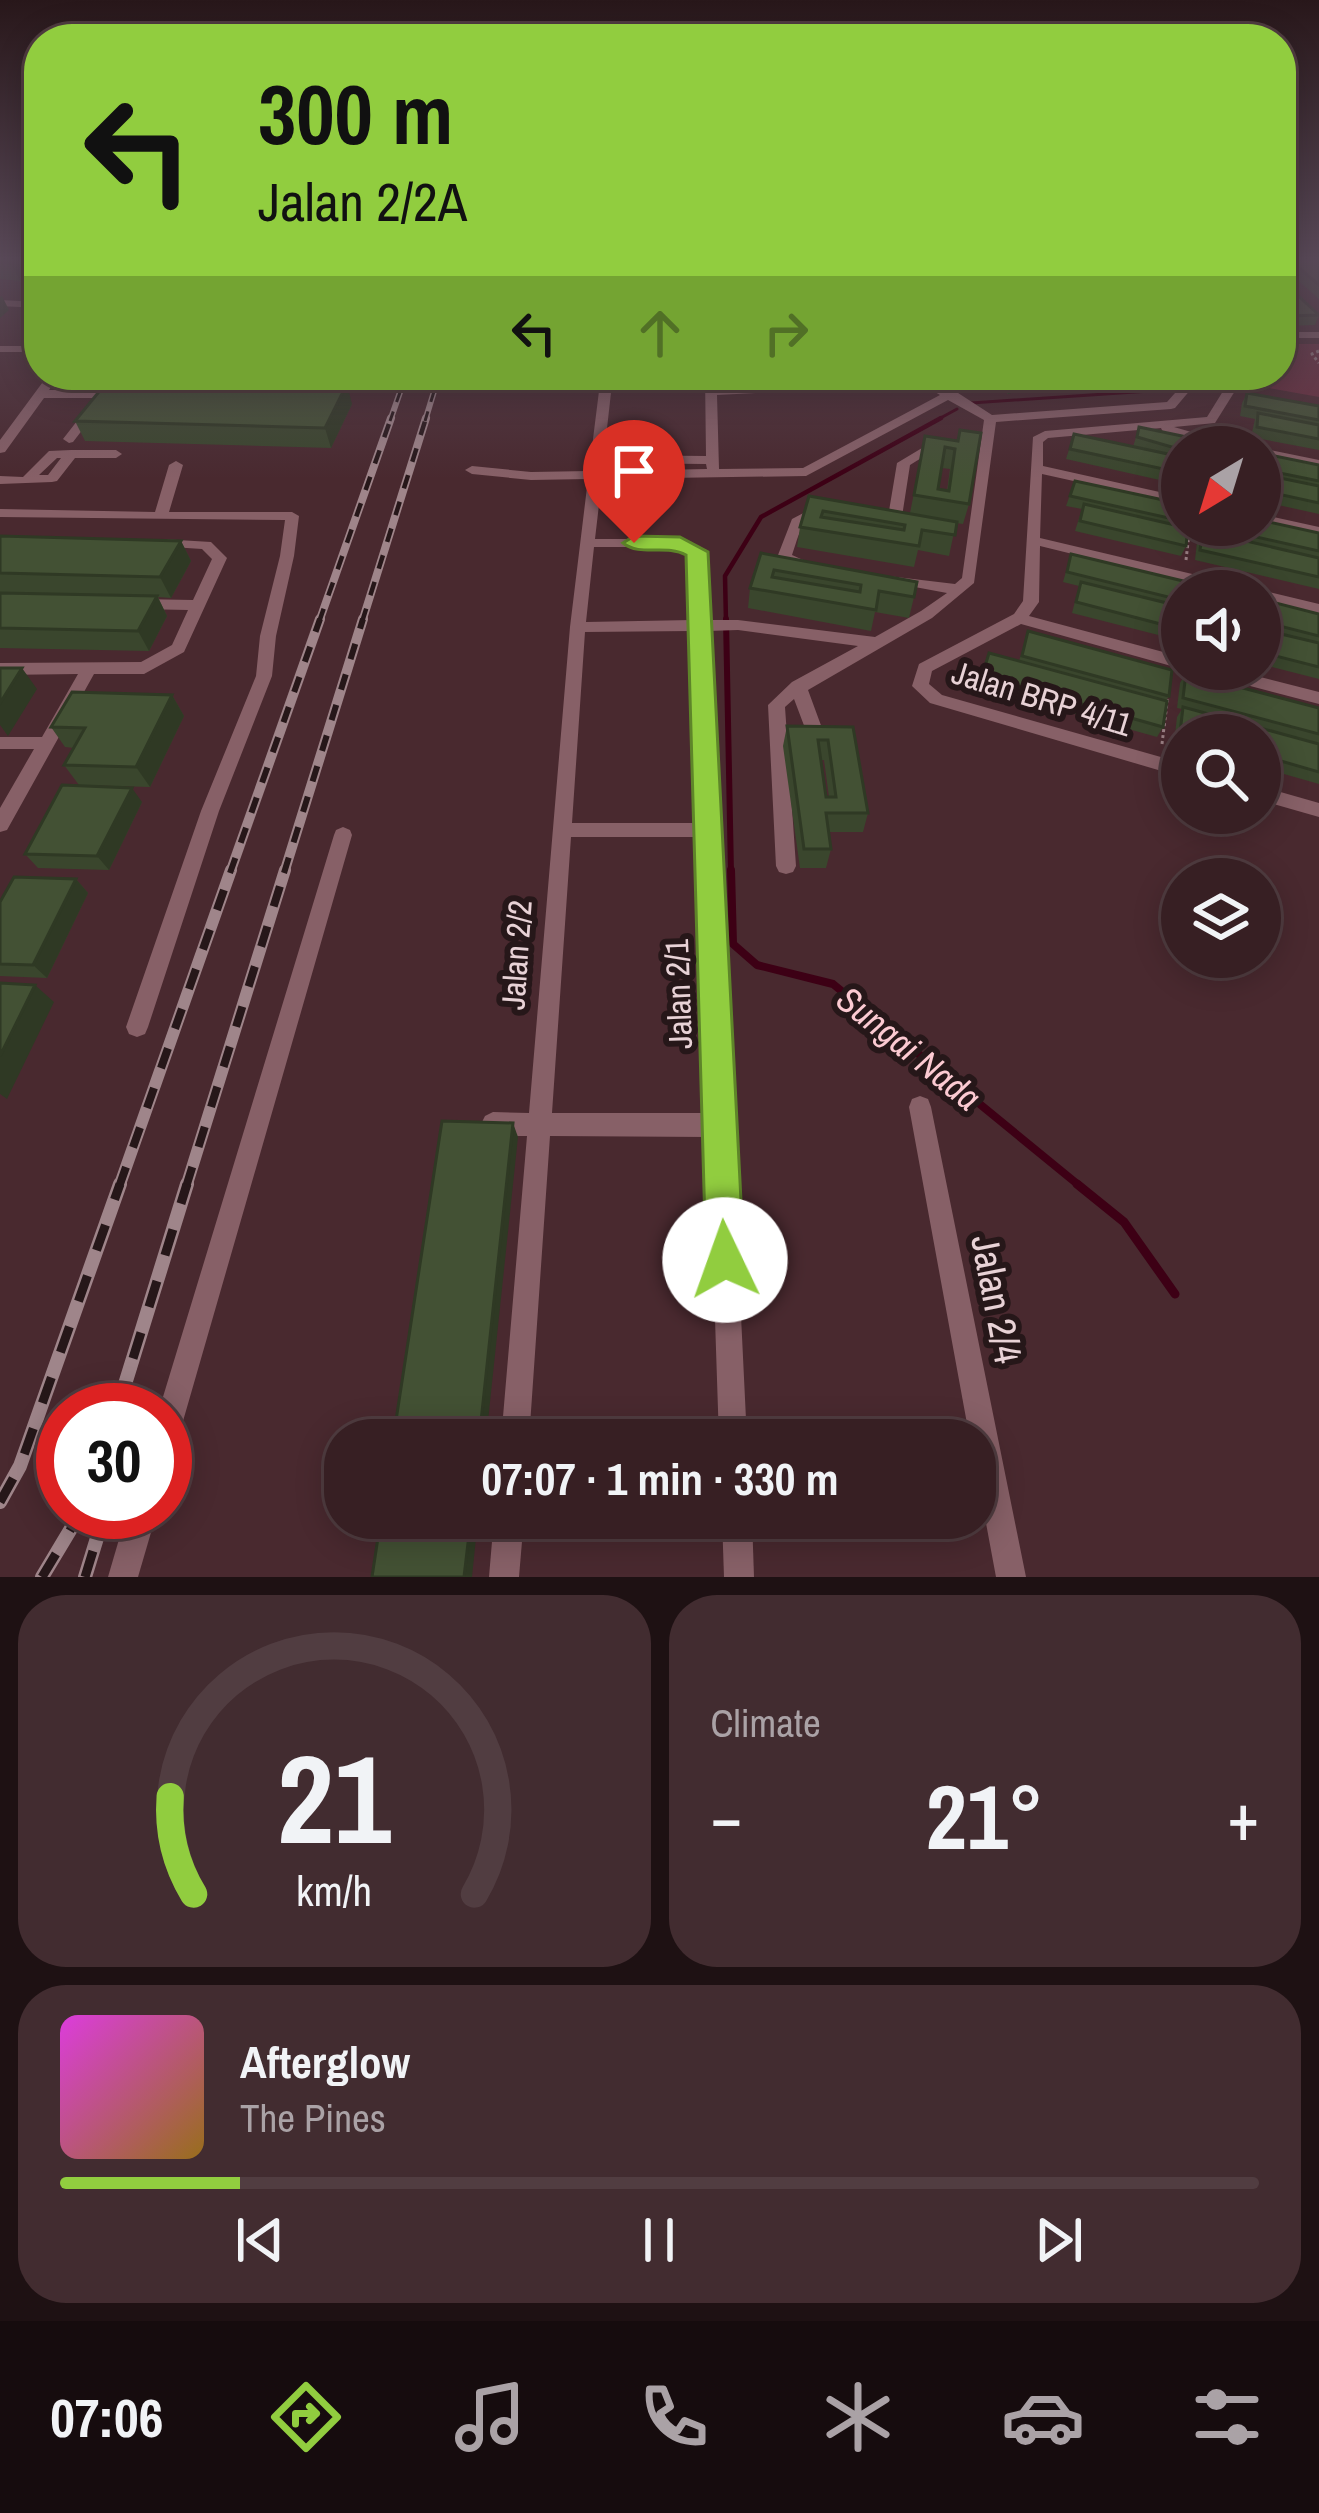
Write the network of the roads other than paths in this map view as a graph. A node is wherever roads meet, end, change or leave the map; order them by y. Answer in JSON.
{"nodes":[{"id":1,"x":43,"y":390,"type":"edge"},
{"id":2,"x":606,"y":390,"type":"edge"},
{"id":3,"x":752,"y":390,"type":"edge"},
{"id":4,"x":944,"y":390,"type":"edge"},
{"id":5,"x":1184,"y":390,"type":"edge"},
{"id":6,"x":1231,"y":390,"type":"joint"},
{"id":7,"x":712,"y":392,"type":"joint"},
{"id":8,"x":40,"y":394,"type":"junction"},
{"id":9,"x":952,"y":394,"type":"junction"},
{"id":10,"x":1253,"y":394,"type":"edge"},
{"id":11,"x":990,"y":419,"type":"junction"},
{"id":12,"x":1170,"y":426,"type":"edge"},
{"id":13,"x":1161,"y":427,"type":"edge"},
{"id":14,"x":955,"y":443,"type":"edge"},
{"id":15,"x":70,"y":446,"type":"junction"},
{"id":16,"x":0,"y":449,"type":"edge"},
{"id":17,"x":116,"y":454,"type":"dead end"},
{"id":18,"x":1281,"y":456,"type":"edge"},
{"id":19,"x":1319,"y":464,"type":"edge"},
{"id":20,"x":176,"y":465,"type":"dead end"},
{"id":21,"x":598,"y":467,"type":"junction"},
{"id":22,"x":713,"y":467,"type":"junction"},
{"id":23,"x":1038,"y":469,"type":"junction"},
{"id":24,"x":472,"y":470,"type":"dead end"},
{"id":25,"x":0,"y":480,"type":"edge"},
{"id":26,"x":1161,"y":496,"type":"edge"},
{"id":27,"x":0,"y":513,"type":"edge"},
{"id":28,"x":833,"y":514,"type":"edge"},
{"id":29,"x":161,"y":515,"type":"junction"},
{"id":30,"x":874,"y":520,"type":"edge"},
{"id":31,"x":894,"y":523,"type":"junction"},
{"id":32,"x":1281,"y":523,"type":"edge"},
{"id":33,"x":915,"y":526,"type":"edge"},
{"id":34,"x":1319,"y":531,"type":"edge"},
{"id":35,"x":957,"y":532,"type":"edge"},
{"id":36,"x":978,"y":535,"type":"junction"},
{"id":37,"x":1036,"y":541,"type":"junction"},
{"id":38,"x":153,"y":543,"type":"edge"},
{"id":39,"x":587,"y":543,"type":"junction"},
{"id":40,"x":832,"y":569,"type":"edge"},
{"id":41,"x":1161,"y":571,"type":"edge"},
{"id":42,"x":875,"y":576,"type":"edge"},
{"id":43,"x":960,"y":590,"type":"junction"},
{"id":44,"x":1281,"y":600,"type":"edge"},
{"id":45,"x":110,"y":604,"type":"edge"},
{"id":46,"x":199,"y":605,"type":"junction"},
{"id":47,"x":1319,"y":609,"type":"edge"},
{"id":48,"x":1019,"y":618,"type":"junction"},
{"id":49,"x":709,"y":625,"type":"junction"},
{"id":50,"x":578,"y":627,"type":"junction"},
{"id":51,"x":876,"y":643,"type":"junction"},
{"id":52,"x":1161,"y":657,"type":"edge"},
{"id":53,"x":0,"y":669,"type":"edge"},
{"id":54,"x":89,"y":669,"type":"junction"},
{"id":55,"x":798,"y":686,"type":"junction"},
{"id":56,"x":1281,"y":688,"type":"edge"},
{"id":57,"x":1319,"y":698,"type":"edge"},
{"id":58,"x":818,"y":739,"type":"edge"},
{"id":59,"x":0,"y":742,"type":"edge"},
{"id":60,"x":46,"y":743,"type":"junction"},
{"id":61,"x":1161,"y":764,"type":"edge"},
{"id":62,"x":1281,"y":799,"type":"edge"},
{"id":63,"x":1319,"y":810,"type":"edge"},
{"id":64,"x":0,"y":825,"type":"edge"},
{"id":65,"x":562,"y":830,"type":"junction"},
{"id":66,"x":707,"y":830,"type":"junction"},
{"id":67,"x":343,"y":835,"type":"dead end"},
{"id":68,"x":786,"y":866,"type":"dead end"},
{"id":69,"x":137,"y":1027,"type":"dead end"},
{"id":70,"x":920,"y":1107,"type":"dead end"},
{"id":71,"x":470,"y":1124,"type":"edge"},
{"id":72,"x":539,"y":1124,"type":"junction"},
{"id":73,"x":718,"y":1125,"type":"junction"},
{"id":74,"x":180,"y":1383,"type":"edge"},
{"id":75,"x":517,"y":1419,"type":"edge"},
{"id":76,"x":732,"y":1419,"type":"edge"},
{"id":77,"x":134,"y":1539,"type":"edge"},
{"id":78,"x":507,"y":1539,"type":"edge"},
{"id":79,"x":738,"y":1539,"type":"edge"},
{"id":80,"x":123,"y":1577,"type":"edge"},
{"id":81,"x":504,"y":1577,"type":"edge"},
{"id":82,"x":740,"y":1577,"type":"edge"},
{"id":83,"x":1011,"y":1577,"type":"edge"}],
"edges":[{"from":1,"to":8,"type":"street"},
{"from":2,"to":21,"type":"street","name":"Jalan 2/2"},
{"from":3,"to":7,"type":"street"},
{"from":4,"to":9,"type":"street"},
{"from":5,"to":11,"type":"street"},
{"from":6,"to":10,"type":"street"},
{"from":6,"to":12,"type":"street"},
{"from":7,"to":22,"type":"street"},
{"from":8,"to":15,"type":"street"},
{"from":8,"to":16,"type":"street"},
{"from":9,"to":11,"type":"street"},
{"from":9,"to":22,"type":"street"},
{"from":11,"to":36,"type":"street"},
{"from":13,"to":23,"type":"street"},
{"from":14,"to":31,"type":"street"},
{"from":15,"to":17,"type":"street"},
{"from":15,"to":25,"type":"street"},
{"from":18,"to":19,"type":"street"},
{"from":20,"to":29,"type":"street"},
{"from":21,"to":22,"type":"street"},
{"from":21,"to":24,"type":"street"},
{"from":21,"to":39,"type":"street","name":"Jalan 2/2"},
{"from":23,"to":26,"type":"street"},
{"from":23,"to":37,"type":"street"},
{"from":27,"to":29,"type":"street"},
{"from":28,"to":40,"type":"street"},
{"from":29,"to":69,"type":"street"},
{"from":30,"to":31,"type":"street"},
{"from":31,"to":33,"type":"street"},
{"from":32,"to":34,"type":"street"},
{"from":35,"to":36,"type":"street"},
{"from":36,"to":43,"type":"street"},
{"from":37,"to":41,"type":"street"},
{"from":37,"to":48,"type":"street"},
{"from":38,"to":46,"type":"street"},
{"from":39,"to":49,"type":"street","name":"Jalan 2/1"},
{"from":39,"to":50,"type":"street","name":"Jalan 2/2"},
{"from":42,"to":43,"type":"street"},
{"from":43,"to":51,"type":"street"},
{"from":44,"to":47,"type":"street"},
{"from":45,"to":46,"type":"street"},
{"from":46,"to":54,"type":"street"},
{"from":48,"to":52,"type":"street"},
{"from":48,"to":61,"type":"street","name":"Jalan BRP 4/11"},
{"from":49,"to":50,"type":"street"},
{"from":49,"to":51,"type":"street"},
{"from":49,"to":66,"type":"street","name":"Jalan 2/1"},
{"from":50,"to":65,"type":"street","name":"Jalan 2/2"},
{"from":51,"to":55,"type":"street"},
{"from":53,"to":54,"type":"street"},
{"from":54,"to":60,"type":"street"},
{"from":55,"to":58,"type":"street"},
{"from":55,"to":68,"type":"street"},
{"from":56,"to":57,"type":"street"},
{"from":59,"to":60,"type":"street"},
{"from":60,"to":64,"type":"street"},
{"from":62,"to":63,"type":"street"},
{"from":65,"to":66,"type":"street"},
{"from":65,"to":72,"type":"street","name":"Jalan 2/2"},
{"from":66,"to":73,"type":"street","name":"Jalan 2/1"},
{"from":67,"to":74,"type":"street"},
{"from":70,"to":83,"type":"street","name":"Jalan 2/4"},
{"from":71,"to":72,"type":"street"},
{"from":72,"to":73,"type":"street"},
{"from":72,"to":75,"type":"street","name":"Jalan 2/2"},
{"from":73,"to":76,"type":"street","name":"Jalan 2/1"},
{"from":77,"to":80,"type":"street"},
{"from":78,"to":81,"type":"street"},
{"from":79,"to":82,"type":"street"}]}
